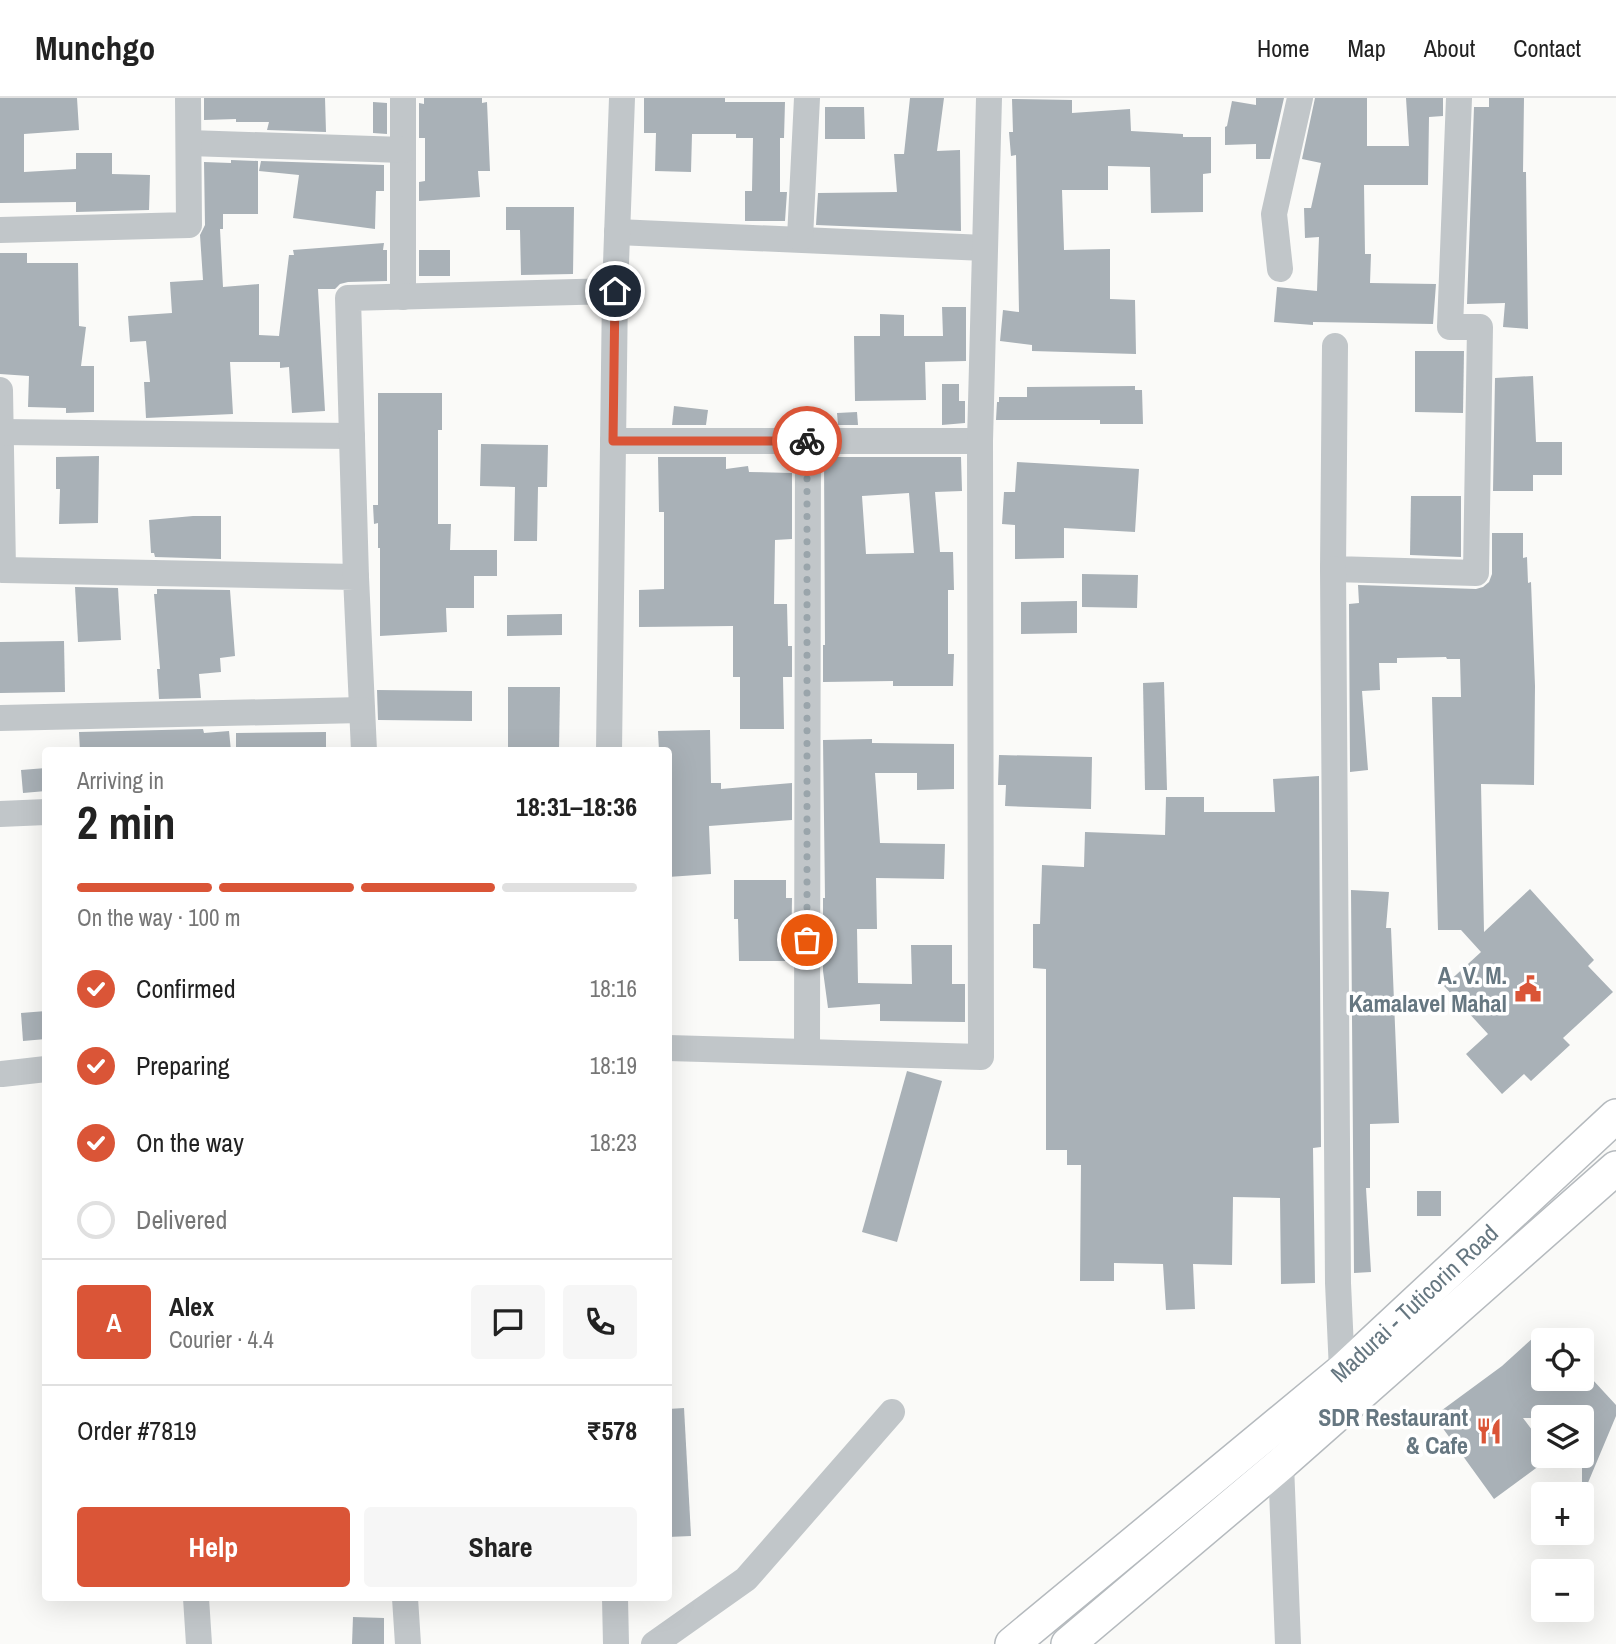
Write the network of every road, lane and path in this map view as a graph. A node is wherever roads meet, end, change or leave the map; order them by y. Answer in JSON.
{"nodes":[{"id":1,"x":188,"y":98,"type":"edge"},
{"id":2,"x":403,"y":98,"type":"edge"},
{"id":3,"x":622,"y":98,"type":"edge"},
{"id":4,"x":807,"y":98,"type":"edge"},
{"id":5,"x":989,"y":98,"type":"edge"},
{"id":6,"x":1300,"y":98,"type":"edge"},
{"id":7,"x":1459,"y":98,"type":"edge"},
{"id":8,"x":189,"y":143,"type":"junction"},
{"id":9,"x":403,"y":150,"type":"junction"},
{"id":10,"x":0,"y":230,"type":"edge"},
{"id":11,"x":617,"y":232,"type":"junction"},
{"id":12,"x":800,"y":238,"type":"junction"},
{"id":13,"x":985,"y":247,"type":"junction"},
{"id":14,"x":1280,"y":269,"type":"dead end"},
{"id":15,"x":615,"y":291,"type":"junction"},
{"id":16,"x":403,"y":297,"type":"junction"},
{"id":17,"x":1335,"y":346,"type":"dead end"},
{"id":18,"x":0,"y":390,"type":"edge"},
{"id":19,"x":2,"y":432,"type":"edge"},
{"id":20,"x":352,"y":436,"type":"junction"},
{"id":21,"x":613,"y":441,"type":"junction"},
{"id":22,"x":808,"y":441,"type":"junction"},
{"id":23,"x":980,"y":441,"type":"junction"},
{"id":24,"x":1332,"y":569,"type":"junction"},
{"id":25,"x":2,"y":571,"type":"edge"},
{"id":26,"x":356,"y":577,"type":"junction"},
{"id":27,"x":362,"y":710,"type":"junction"},
{"id":28,"x":0,"y":719,"type":"edge"},
{"id":29,"x":364,"y":747,"type":"edge"},
{"id":30,"x":609,"y":747,"type":"edge"},
{"id":31,"x":42,"y":812,"type":"edge"},
{"id":32,"x":0,"y":814,"type":"edge"},
{"id":33,"x":672,"y":1048,"type":"edge"},
{"id":34,"x":807,"y":1052,"type":"junction"},
{"id":35,"x":42,"y":1069,"type":"edge"},
{"id":36,"x":2,"y":1074,"type":"dead end"},
{"id":37,"x":1616,"y":1116,"type":"edge"},
{"id":38,"x":1616,"y":1168,"type":"edge"},
{"id":39,"x":1342,"y":1371,"type":"junction"},
{"id":40,"x":892,"y":1412,"type":"dead end"},
{"id":41,"x":1281,"y":1464,"type":"junction"},
{"id":42,"x":196,"y":1601,"type":"edge"},
{"id":43,"x":405,"y":1601,"type":"edge"},
{"id":44,"x":615,"y":1601,"type":"edge"},
{"id":45,"x":199,"y":1644,"type":"edge"},
{"id":46,"x":408,"y":1644,"type":"edge"},
{"id":47,"x":616,"y":1644,"type":"edge"},
{"id":48,"x":654,"y":1644,"type":"edge"},
{"id":49,"x":1012,"y":1644,"type":"edge"},
{"id":50,"x":1068,"y":1644,"type":"edge"},
{"id":51,"x":1288,"y":1644,"type":"edge"}],
"edges":[{"from":1,"to":8,"type":"street"},
{"from":2,"to":9,"type":"street"},
{"from":3,"to":11,"type":"street"},
{"from":4,"to":12,"type":"street"},
{"from":5,"to":13,"type":"street"},
{"from":6,"to":14,"type":"street"},
{"from":7,"to":24,"type":"street"},
{"from":8,"to":9,"type":"street"},
{"from":8,"to":10,"type":"street"},
{"from":9,"to":16,"type":"street"},
{"from":11,"to":12,"type":"street"},
{"from":11,"to":15,"type":"street"},
{"from":12,"to":13,"type":"street"},
{"from":13,"to":23,"type":"street"},
{"from":15,"to":16,"type":"street"},
{"from":15,"to":21,"type":"street"},
{"from":16,"to":20,"type":"street"},
{"from":17,"to":24,"type":"street"},
{"from":18,"to":19,"type":"street"},
{"from":19,"to":20,"type":"street"},
{"from":19,"to":25,"type":"street"},
{"from":20,"to":26,"type":"street"},
{"from":21,"to":22,"type":"street"},
{"from":21,"to":30,"type":"street"},
{"from":22,"to":23,"type":"street"},
{"from":22,"to":34,"type":"street"},
{"from":23,"to":34,"type":"street"},
{"from":24,"to":39,"type":"street"},
{"from":25,"to":26,"type":"street"},
{"from":26,"to":27,"type":"street"},
{"from":27,"to":28,"type":"street"},
{"from":27,"to":29,"type":"street"},
{"from":31,"to":32,"type":"street"},
{"from":33,"to":34,"type":"street"},
{"from":35,"to":36,"type":"street"},
{"from":37,"to":39,"type":"main road","name":"Madurai - Tuticorin Road"},
{"from":38,"to":41,"type":"main road","name":"Madurai - Tuticorin Road"},
{"from":39,"to":49,"type":"main road","name":"Madurai - Tuticorin Road"},
{"from":40,"to":48,"type":"street"},
{"from":41,"to":50,"type":"main road","name":"Madurai - Tuticorin Road"},
{"from":41,"to":51,"type":"street"},
{"from":42,"to":45,"type":"street"},
{"from":43,"to":46,"type":"street"},
{"from":44,"to":47,"type":"street"}]}
